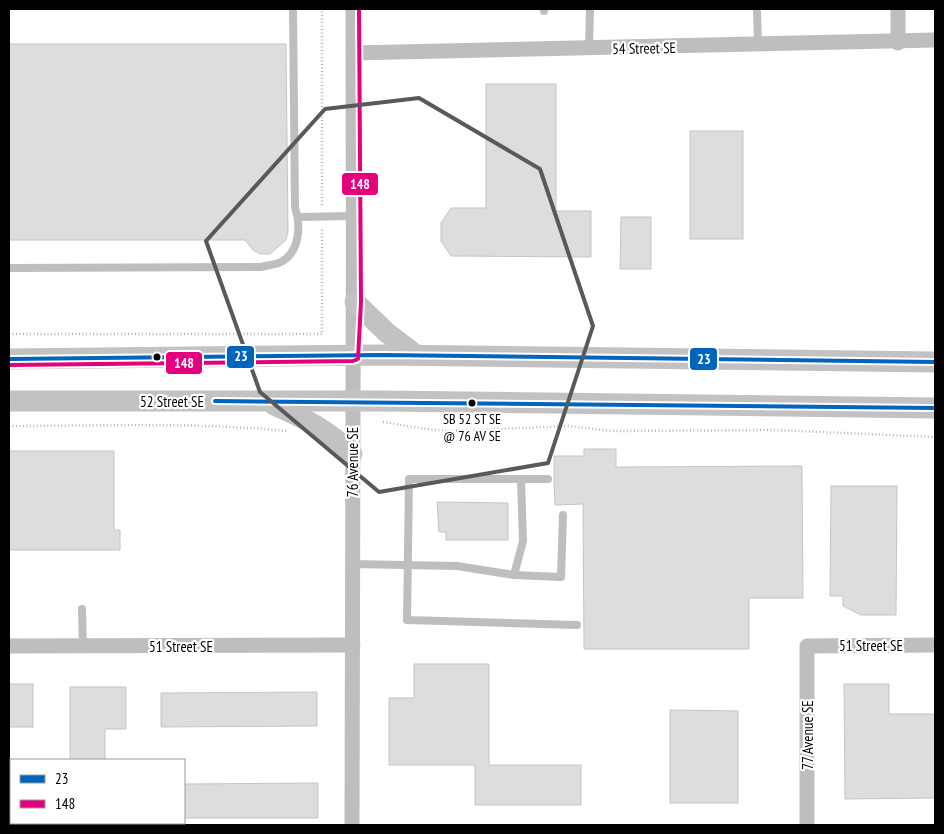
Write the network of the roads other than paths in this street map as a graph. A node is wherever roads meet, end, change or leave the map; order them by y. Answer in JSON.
{"nodes":[{"id":1,"x":293,"y":9,"type":"edge"},
{"id":2,"x":353,"y":9,"type":"edge"},
{"id":3,"x":590,"y":9,"type":"edge"},
{"id":4,"x":757,"y":9,"type":"edge"},
{"id":5,"x":898,"y":9,"type":"edge"},
{"id":6,"x":935,"y":40,"type":"edge"},
{"id":7,"x":898,"y":43,"type":"junction"},
{"id":8,"x":758,"y":45,"type":"junction"},
{"id":9,"x":589,"y":49,"type":"junction"},
{"id":10,"x":353,"y":53,"type":"junction"},
{"id":11,"x":354,"y":216,"type":"junction"},
{"id":12,"x":298,"y":217,"type":"junction"},
{"id":13,"x":9,"y":268,"type":"edge"},
{"id":14,"x":355,"y":302,"type":"junction"},
{"id":15,"x":353,"y":355,"type":"junction"},
{"id":16,"x":416,"y":356,"type":"junction"},
{"id":17,"x":9,"y":359,"type":"edge"},
{"id":18,"x":935,"y":362,"type":"edge"},
{"id":19,"x":9,"y":401,"type":"edge"},
{"id":20,"x":265,"y":401,"type":"junction"},
{"id":21,"x":352,"y":401,"type":"junction"},
{"id":22,"x":935,"y":408,"type":"edge"},
{"id":23,"x":352,"y":454,"type":"junction"},
{"id":24,"x":521,"y":479,"type":"junction"},
{"id":25,"x":548,"y":479,"type":"dead end"},
{"id":26,"x":563,"y":515,"type":"dead end"},
{"id":27,"x":352,"y":564,"type":"junction"},
{"id":28,"x":408,"y":565,"type":"junction"},
{"id":29,"x":514,"y":575,"type":"junction"},
{"id":30,"x":82,"y":609,"type":"dead end"},
{"id":31,"x":577,"y":625,"type":"dead end"},
{"id":32,"x":352,"y":645,"type":"junction"},
{"id":33,"x":935,"y":645,"type":"edge"},
{"id":34,"x":9,"y":646,"type":"edge"},
{"id":35,"x":82,"y":646,"type":"junction"},
{"id":36,"x":807,"y":646,"type":"joint"},
{"id":37,"x":352,"y":825,"type":"edge"},
{"id":38,"x":807,"y":825,"type":"edge"}],
"edges":[{"from":1,"to":12,"type":"lane"},
{"from":2,"to":10,"type":"street","name":"76 Avenue SE"},
{"from":3,"to":9,"type":"lane"},
{"from":4,"to":8,"type":"lane"},
{"from":5,"to":7,"type":"street"},
{"from":6,"to":7,"type":"street","name":"54 Street SE"},
{"from":7,"to":8,"type":"street","name":"54 Street SE"},
{"from":8,"to":9,"type":"street","name":"54 Street SE"},
{"from":9,"to":10,"type":"street","name":"54 Street SE"},
{"from":10,"to":11,"type":"street","name":"76 Avenue SE"},
{"from":11,"to":12,"type":"lane"},
{"from":11,"to":14,"type":"street","name":"76 Avenue SE"},
{"from":12,"to":13,"type":"lane"},
{"from":14,"to":15,"type":"street","name":"76 Avenue SE"},
{"from":14,"to":16,"type":"main road"},
{"from":15,"to":16,"type":"main road"},
{"from":15,"to":17,"type":"main road"},
{"from":15,"to":21,"type":"street","name":"76 Avenue SE"},
{"from":16,"to":18,"type":"main road"},
{"from":19,"to":20,"type":"main road","name":"52 Street SE"},
{"from":20,"to":21,"type":"main road","name":"52 Street SE"},
{"from":20,"to":23,"type":"main road"},
{"from":21,"to":22,"type":"main road","name":"52 Street SE"},
{"from":21,"to":23,"type":"street","name":"76 Avenue SE"},
{"from":23,"to":27,"type":"street","name":"76 Avenue SE"},
{"from":24,"to":25,"type":"lane"},
{"from":24,"to":28,"type":"lane"},
{"from":24,"to":29,"type":"lane"},
{"from":26,"to":29,"type":"lane"},
{"from":27,"to":28,"type":"lane"},
{"from":27,"to":32,"type":"street","name":"76 Avenue SE"},
{"from":28,"to":29,"type":"lane"},
{"from":28,"to":31,"type":"lane"},
{"from":30,"to":35,"type":"lane"},
{"from":32,"to":35,"type":"street","name":"51 Street SE"},
{"from":32,"to":37,"type":"street","name":"76 Avenue SE"},
{"from":33,"to":36,"type":"street","name":"51 Street SE"},
{"from":34,"to":35,"type":"street","name":"51 Street SE"},
{"from":36,"to":38,"type":"street","name":"77 Avenue SE"}]}
